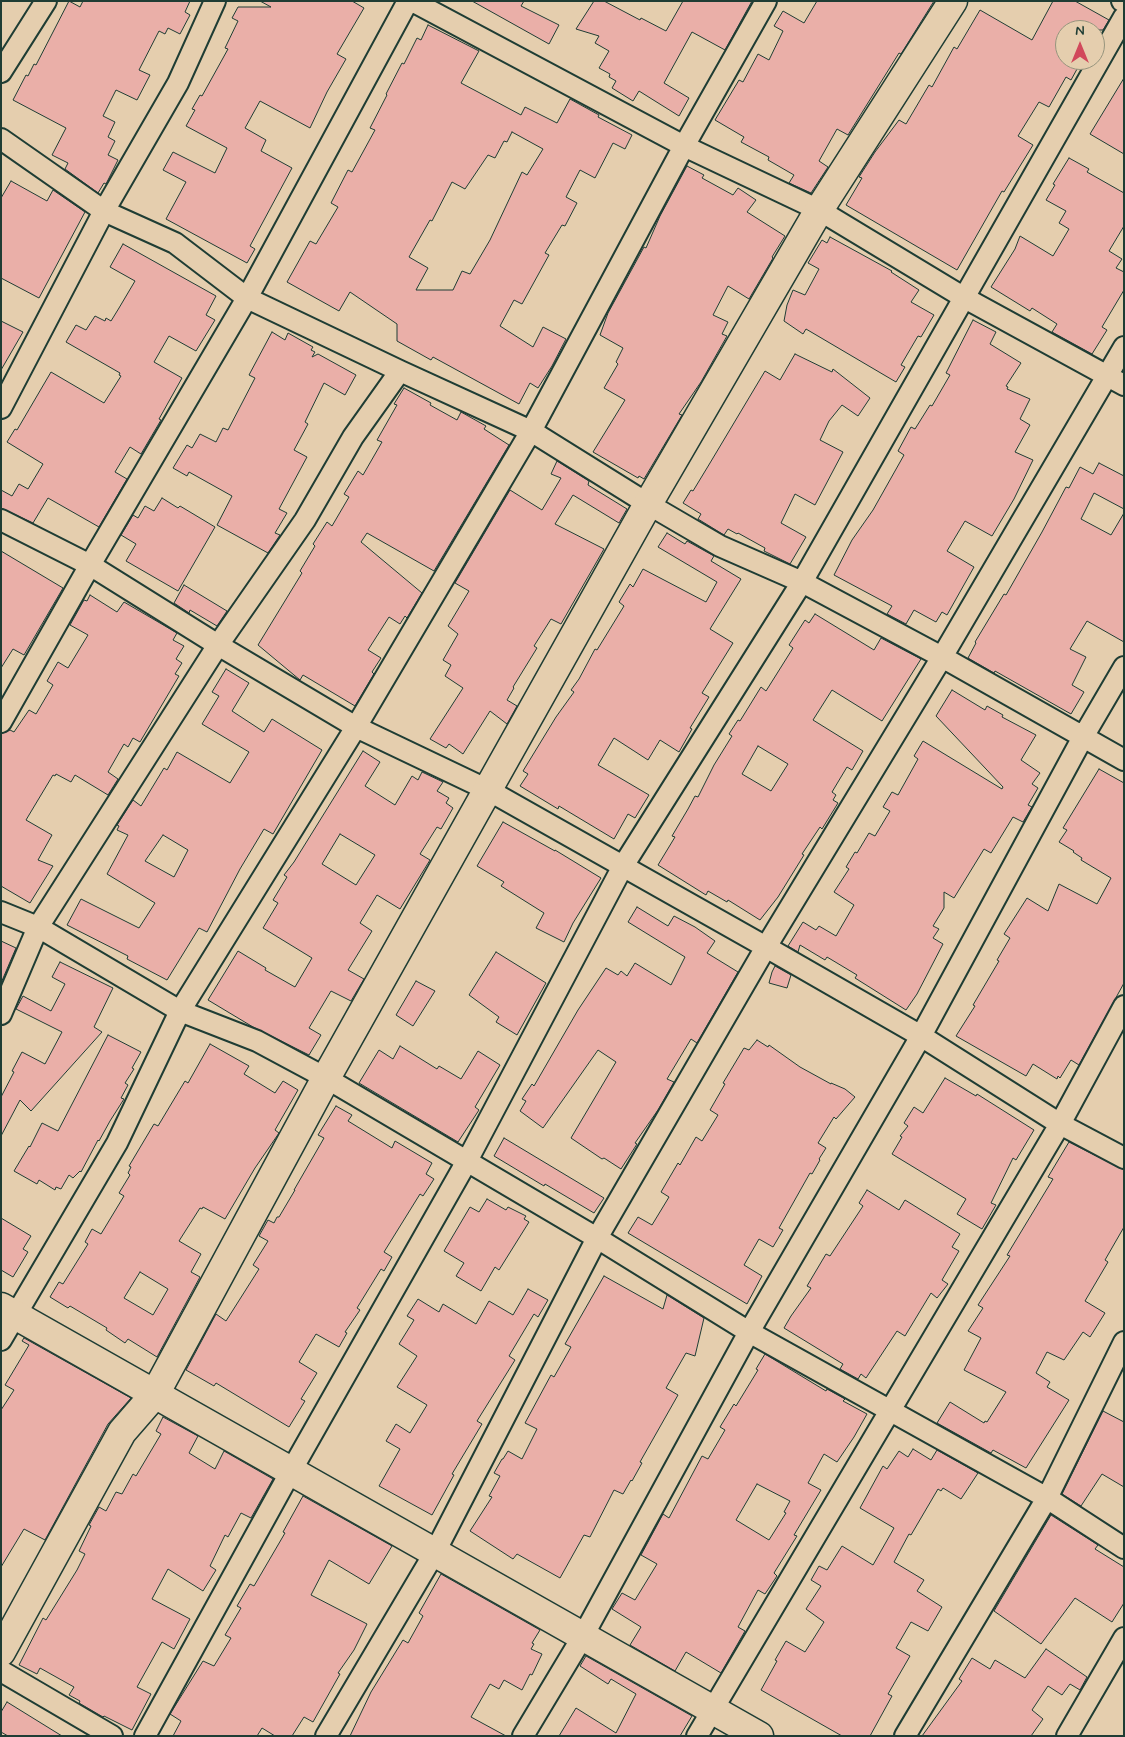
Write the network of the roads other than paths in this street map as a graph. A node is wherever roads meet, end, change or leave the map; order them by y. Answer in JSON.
{"nodes":[{"id":1,"x":46,"y":1,"type":"edge"},
{"id":2,"x":214,"y":1,"type":"edge"},
{"id":3,"x":410,"y":1,"type":"edge"},
{"id":4,"x":766,"y":1,"type":"edge"},
{"id":5,"x":953,"y":1,"type":"edge"},
{"id":6,"x":1124,"y":17,"type":"edge"},
{"id":7,"x":1,"y":72,"type":"edge"},
{"id":8,"x":1,"y":139,"type":"edge"},
{"id":9,"x":684,"y":146,"type":"junction"},
{"id":10,"x":819,"y":210,"type":"junction"},
{"id":11,"x":104,"y":211,"type":"junction"},
{"id":12,"x":963,"y":297,"type":"junction"},
{"id":13,"x":247,"y":298,"type":"junction"},
{"id":14,"x":1124,"y":347,"type":"edge"},
{"id":15,"x":400,"y":372,"type":"junction"},
{"id":16,"x":1116,"y":380,"type":"edge"},
{"id":17,"x":1,"y":408,"type":"edge"},
{"id":18,"x":531,"y":431,"type":"junction"},
{"id":19,"x":648,"y":504,"type":"junction"},
{"id":20,"x":1,"y":520,"type":"edge"},
{"id":21,"x":90,"y":565,"type":"junction"},
{"id":22,"x":802,"y":582,"type":"junction"},
{"id":23,"x":218,"y":645,"type":"junction"},
{"id":24,"x":942,"y":657,"type":"junction"},
{"id":25,"x":1124,"y":666,"type":"edge"},
{"id":26,"x":1,"y":722,"type":"edge"},
{"id":27,"x":356,"y":727,"type":"junction"},
{"id":28,"x":1083,"y":737,"type":"junction"},
{"id":29,"x":1124,"y":760,"type":"edge"},
{"id":30,"x":488,"y":790,"type":"junction"},
{"id":31,"x":623,"y":866,"type":"junction"},
{"id":32,"x":1,"y":912,"type":"edge"},
{"id":33,"x":38,"y":927,"type":"junction"},
{"id":34,"x":766,"y":947,"type":"junction"},
{"id":35,"x":1124,"y":1006,"type":"edge"},
{"id":36,"x":180,"y":1011,"type":"junction"},
{"id":37,"x":1,"y":1014,"type":"edge"},
{"id":38,"x":921,"y":1036,"type":"junction"},
{"id":39,"x":326,"y":1078,"type":"junction"},
{"id":40,"x":1060,"y":1124,"type":"junction"},
{"id":41,"x":1124,"y":1158,"type":"edge"},
{"id":42,"x":467,"y":1161,"type":"junction"},
{"id":43,"x":598,"y":1238,"type":"junction"},
{"id":44,"x":8,"y":1311,"type":"edge"},
{"id":45,"x":749,"y":1332,"type":"junction"},
{"id":46,"x":1,"y":1340,"type":"edge"},
{"id":47,"x":1124,"y":1342,"type":"edge"},
{"id":48,"x":155,"y":1394,"type":"junction"},
{"id":49,"x":889,"y":1411,"type":"junction"},
{"id":50,"x":291,"y":1471,"type":"junction"},
{"id":51,"x":1047,"y":1498,"type":"junction"},
{"id":52,"x":1124,"y":1548,"type":"edge"},
{"id":53,"x":434,"y":1552,"type":"junction"},
{"id":54,"x":583,"y":1636,"type":"junction"},
{"id":55,"x":1124,"y":1638,"type":"edge"},
{"id":56,"x":1,"y":1652,"type":"edge"},
{"id":57,"x":1,"y":1672,"type":"edge"},
{"id":58,"x":712,"y":1709,"type":"junction"},
{"id":59,"x":112,"y":1736,"type":"edge"},
{"id":60,"x":145,"y":1736,"type":"edge"},
{"id":61,"x":326,"y":1736,"type":"edge"},
{"id":62,"x":523,"y":1736,"type":"edge"},
{"id":63,"x":697,"y":1736,"type":"edge"},
{"id":64,"x":759,"y":1736,"type":"edge"},
{"id":65,"x":905,"y":1736,"type":"edge"},
{"id":66,"x":1067,"y":1736,"type":"edge"}],
"edges":[{"from":1,"to":7,"type":"street"},
{"from":2,"to":11,"type":"street"},
{"from":3,"to":9,"type":"street"},
{"from":3,"to":13,"type":"street"},
{"from":4,"to":9,"type":"street"},
{"from":5,"to":10,"type":"street"},
{"from":6,"to":12,"type":"street"},
{"from":8,"to":11,"type":"street"},
{"from":9,"to":10,"type":"street"},
{"from":9,"to":18,"type":"street"},
{"from":10,"to":12,"type":"street"},
{"from":10,"to":19,"type":"street"},
{"from":11,"to":13,"type":"street"},
{"from":11,"to":17,"type":"street"},
{"from":12,"to":16,"type":"street"},
{"from":12,"to":22,"type":"street"},
{"from":13,"to":15,"type":"street"},
{"from":13,"to":21,"type":"street"},
{"from":14,"to":16,"type":"street"},
{"from":15,"to":18,"type":"street"},
{"from":15,"to":23,"type":"street"},
{"from":16,"to":24,"type":"street"},
{"from":18,"to":19,"type":"street"},
{"from":18,"to":27,"type":"street"},
{"from":19,"to":22,"type":"street"},
{"from":19,"to":30,"type":"street"},
{"from":20,"to":21,"type":"street"},
{"from":21,"to":23,"type":"street"},
{"from":21,"to":26,"type":"street"},
{"from":22,"to":24,"type":"street"},
{"from":22,"to":31,"type":"street"},
{"from":23,"to":27,"type":"street"},
{"from":23,"to":33,"type":"street"},
{"from":24,"to":28,"type":"street"},
{"from":24,"to":34,"type":"street"},
{"from":25,"to":28,"type":"street"},
{"from":27,"to":30,"type":"street"},
{"from":27,"to":36,"type":"street"},
{"from":28,"to":29,"type":"street"},
{"from":28,"to":38,"type":"street"},
{"from":30,"to":31,"type":"street"},
{"from":30,"to":39,"type":"street"},
{"from":31,"to":34,"type":"street"},
{"from":31,"to":42,"type":"street"},
{"from":32,"to":33,"type":"street"},
{"from":33,"to":36,"type":"street"},
{"from":33,"to":37,"type":"street"},
{"from":34,"to":38,"type":"street"},
{"from":34,"to":43,"type":"street"},
{"from":35,"to":40,"type":"street"},
{"from":36,"to":39,"type":"street"},
{"from":36,"to":44,"type":"street"},
{"from":38,"to":40,"type":"street"},
{"from":38,"to":45,"type":"street"},
{"from":39,"to":42,"type":"street"},
{"from":39,"to":48,"type":"street"},
{"from":40,"to":41,"type":"street"},
{"from":40,"to":49,"type":"street"},
{"from":42,"to":43,"type":"street"},
{"from":42,"to":50,"type":"street"},
{"from":43,"to":45,"type":"street"},
{"from":43,"to":53,"type":"street"},
{"from":44,"to":46,"type":"street"},
{"from":44,"to":48,"type":"street"},
{"from":45,"to":49,"type":"street"},
{"from":45,"to":54,"type":"street"},
{"from":47,"to":51,"type":"street"},
{"from":48,"to":50,"type":"street"},
{"from":48,"to":56,"type":"street"},
{"from":49,"to":51,"type":"street"},
{"from":49,"to":58,"type":"street"},
{"from":50,"to":53,"type":"street"},
{"from":50,"to":60,"type":"street"},
{"from":51,"to":52,"type":"street"},
{"from":51,"to":65,"type":"street"},
{"from":53,"to":54,"type":"street"},
{"from":53,"to":61,"type":"street"},
{"from":54,"to":58,"type":"street"},
{"from":54,"to":62,"type":"street"},
{"from":55,"to":66,"type":"street"},
{"from":57,"to":59,"type":"street"},
{"from":58,"to":63,"type":"street"},
{"from":58,"to":64,"type":"street"}]}
